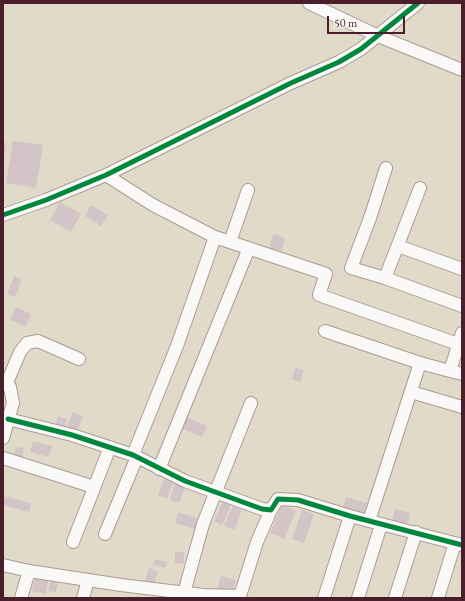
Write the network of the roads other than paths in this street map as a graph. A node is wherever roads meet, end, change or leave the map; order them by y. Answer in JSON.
{"nodes":[{"id":1,"x":309,"y":3,"type":"edge"},
{"id":2,"x":418,"y":3,"type":"edge"},
{"id":3,"x":378,"y":36,"type":"junction"},
{"id":4,"x":462,"y":70,"type":"edge"},
{"id":5,"x":386,"y":168,"type":"dead end"},
{"id":6,"x":106,"y":174,"type":"junction"},
{"id":7,"x":420,"y":188,"type":"dead end"},
{"id":8,"x":248,"y":190,"type":"dead end"},
{"id":9,"x":3,"y":215,"type":"edge"},
{"id":10,"x":216,"y":237,"type":"junction"},
{"id":11,"x":230,"y":242,"type":"junction"},
{"id":12,"x":398,"y":246,"type":"junction"},
{"id":13,"x":250,"y":248,"type":"junction"},
{"id":14,"x":462,"y":269,"type":"edge"},
{"id":15,"x":385,"y":278,"type":"junction"},
{"id":16,"x":462,"y":306,"type":"edge"},
{"id":17,"x":325,"y":331,"type":"dead end"},
{"id":18,"x":460,"y":339,"type":"edge"},
{"id":19,"x":79,"y":359,"type":"dead end"},
{"id":20,"x":420,"y":363,"type":"junction"},
{"id":21,"x":450,"y":370,"type":"junction"},
{"id":22,"x":462,"y":374,"type":"edge"},
{"id":23,"x":4,"y":384,"type":"edge"},
{"id":24,"x":411,"y":392,"type":"junction"},
{"id":25,"x":251,"y":403,"type":"dead end"},
{"id":26,"x":462,"y":407,"type":"edge"},
{"id":27,"x":8,"y":419,"type":"junction"},
{"id":28,"x":3,"y":438,"type":"edge"},
{"id":29,"x":110,"y":447,"type":"junction"},
{"id":30,"x":135,"y":456,"type":"junction"},
{"id":31,"x":3,"y":458,"type":"edge"},
{"id":32,"x":159,"y":469,"type":"junction"},
{"id":33,"x":94,"y":487,"type":"junction"},
{"id":34,"x":217,"y":492,"type":"junction"},
{"id":35,"x":271,"y":510,"type":"junction"},
{"id":36,"x":350,"y":516,"type":"junction"},
{"id":37,"x":368,"y":521,"type":"junction"},
{"id":38,"x":382,"y":525,"type":"junction"},
{"id":39,"x":416,"y":532,"type":"junction"},
{"id":40,"x":105,"y":534,"type":"dead end"},
{"id":41,"x":73,"y":542,"type":"dead end"},
{"id":42,"x":458,"y":544,"type":"edge"},
{"id":43,"x":3,"y":565,"type":"edge"},
{"id":44,"x":30,"y":571,"type":"junction"},
{"id":45,"x":88,"y":580,"type":"junction"},
{"id":46,"x":184,"y":593,"type":"junction"},
{"id":47,"x":202,"y":596,"type":"edge"},
{"id":48,"x":240,"y":597,"type":"edge"},
{"id":49,"x":20,"y":598,"type":"edge"},
{"id":50,"x":83,"y":598,"type":"edge"},
{"id":51,"x":324,"y":598,"type":"edge"},
{"id":52,"x":358,"y":598,"type":"edge"},
{"id":53,"x":395,"y":598,"type":"edge"},
{"id":54,"x":438,"y":598,"type":"edge"}],
"edges":[{"from":1,"to":3,"type":"street"},
{"from":2,"to":3,"type":"street"},
{"from":3,"to":4,"type":"street"},
{"from":3,"to":6,"type":"street"},
{"from":5,"to":15,"type":"street"},
{"from":6,"to":9,"type":"street"},
{"from":6,"to":10,"type":"street"},
{"from":7,"to":12,"type":"street"},
{"from":8,"to":11,"type":"street"},
{"from":10,"to":11,"type":"street"},
{"from":10,"to":30,"type":"street"},
{"from":11,"to":13,"type":"street"},
{"from":12,"to":14,"type":"street"},
{"from":12,"to":15,"type":"street"},
{"from":13,"to":18,"type":"street"},
{"from":13,"to":32,"type":"street"},
{"from":15,"to":16,"type":"street"},
{"from":17,"to":20,"type":"street"},
{"from":18,"to":21,"type":"street"},
{"from":19,"to":23,"type":"street"},
{"from":20,"to":21,"type":"street"},
{"from":20,"to":24,"type":"street"},
{"from":21,"to":22,"type":"street"},
{"from":23,"to":27,"type":"street"},
{"from":24,"to":26,"type":"street"},
{"from":24,"to":37,"type":"street"},
{"from":25,"to":34,"type":"street"},
{"from":27,"to":28,"type":"street"},
{"from":27,"to":29,"type":"street"},
{"from":29,"to":30,"type":"street"},
{"from":29,"to":33,"type":"street"},
{"from":30,"to":32,"type":"street"},
{"from":30,"to":40,"type":"street"},
{"from":31,"to":33,"type":"street"},
{"from":32,"to":34,"type":"street"},
{"from":33,"to":41,"type":"street"},
{"from":34,"to":35,"type":"street"},
{"from":34,"to":46,"type":"street"},
{"from":35,"to":36,"type":"street"},
{"from":35,"to":48,"type":"street"},
{"from":36,"to":37,"type":"street"},
{"from":36,"to":51,"type":"street"},
{"from":37,"to":38,"type":"street"},
{"from":38,"to":39,"type":"street"},
{"from":38,"to":52,"type":"street"},
{"from":39,"to":42,"type":"street"},
{"from":39,"to":53,"type":"street"},
{"from":42,"to":54,"type":"street"},
{"from":43,"to":44,"type":"street"},
{"from":44,"to":45,"type":"street"},
{"from":44,"to":49,"type":"street"},
{"from":45,"to":46,"type":"street"},
{"from":45,"to":50,"type":"street"},
{"from":46,"to":47,"type":"street"},
{"from":47,"to":48,"type":"street"}]}
